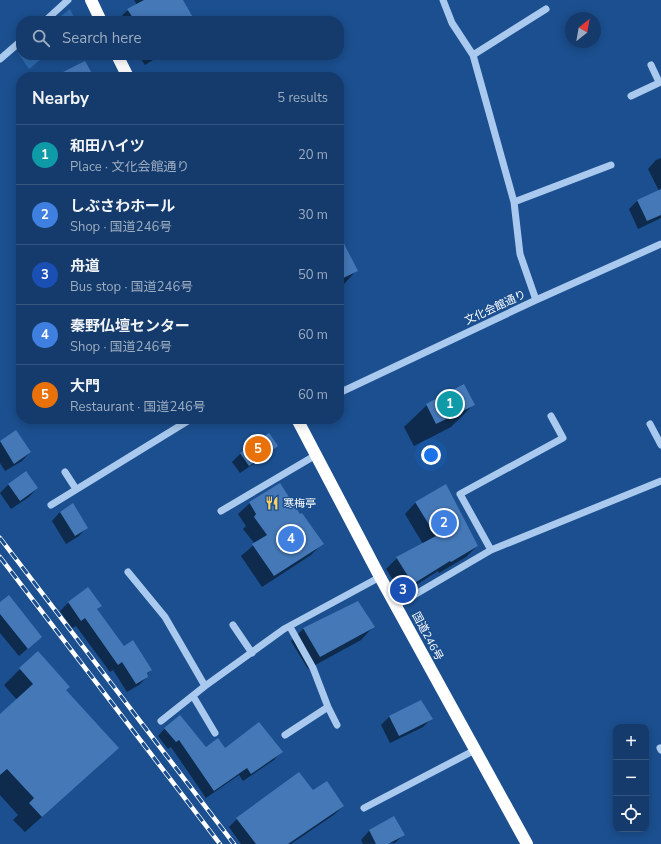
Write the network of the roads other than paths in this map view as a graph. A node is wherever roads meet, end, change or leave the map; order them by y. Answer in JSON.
{"nodes":[{"id":1,"x":68,"y":0,"type":"edge"},
{"id":2,"x":91,"y":0,"type":"edge"},
{"id":3,"x":442,"y":0,"type":"edge"},
{"id":4,"x":546,"y":9,"type":"dead end"},
{"id":5,"x":50,"y":16,"type":"edge"},
{"id":6,"x":99,"y":16,"type":"edge"},
{"id":7,"x":16,"y":45,"type":"edge"},
{"id":8,"x":473,"y":55,"type":"junction"},
{"id":9,"x":0,"y":59,"type":"edge"},
{"id":10,"x":120,"y":60,"type":"edge"},
{"id":11,"x":651,"y":66,"type":"dead end"},
{"id":12,"x":126,"y":72,"type":"edge"},
{"id":13,"x":660,"y":82,"type":"edge"},
{"id":14,"x":631,"y":96,"type":"dead end"},
{"id":15,"x":611,"y":165,"type":"dead end"},
{"id":16,"x":514,"y":202,"type":"junction"},
{"id":17,"x":661,"y":244,"type":"edge"},
{"id":18,"x":536,"y":300,"type":"junction"},
{"id":19,"x":344,"y":391,"type":"edge"},
{"id":20,"x":551,"y":416,"type":"dead end"},
{"id":21,"x":183,"y":424,"type":"edge"},
{"id":22,"x":300,"y":424,"type":"edge"},
{"id":23,"x":650,"y":424,"type":"dead end"},
{"id":24,"x":661,"y":445,"type":"edge"},
{"id":25,"x":316,"y":455,"type":"junction"},
{"id":26,"x":65,"y":472,"type":"dead end"},
{"id":27,"x":661,"y":481,"type":"edge"},
{"id":28,"x":76,"y":489,"type":"junction"},
{"id":29,"x":51,"y":505,"type":"dead end"},
{"id":30,"x":221,"y":511,"type":"dead end"},
{"id":31,"x":491,"y":550,"type":"junction"},
{"id":32,"x":128,"y":572,"type":"dead end"},
{"id":33,"x":380,"y":577,"type":"junction"},
{"id":34,"x":397,"y":605,"type":"junction"},
{"id":35,"x":234,"y":625,"type":"dead end"},
{"id":36,"x":290,"y":627,"type":"junction"},
{"id":37,"x":252,"y":653,"type":"junction"},
{"id":38,"x":204,"y":686,"type":"junction"},
{"id":39,"x":193,"y":696,"type":"junction"},
{"id":40,"x":328,"y":707,"type":"junction"},
{"id":41,"x":161,"y":721,"type":"dead end"},
{"id":42,"x":337,"y":725,"type":"dead end"},
{"id":43,"x":215,"y":733,"type":"dead end"},
{"id":44,"x":284,"y":735,"type":"dead end"},
{"id":45,"x":475,"y":750,"type":"junction"},
{"id":46,"x":364,"y":808,"type":"dead end"},
{"id":47,"x":527,"y":844,"type":"edge"}],
"edges":[{"from":1,"to":5,"type":"street"},
{"from":2,"to":6,"type":"highway"},
{"from":3,"to":8,"type":"street"},
{"from":4,"to":8,"type":"street"},
{"from":7,"to":9,"type":"street"},
{"from":8,"to":16,"type":"street"},
{"from":10,"to":12,"type":"highway"},
{"from":11,"to":13,"type":"street"},
{"from":13,"to":14,"type":"street"},
{"from":15,"to":16,"type":"street"},
{"from":16,"to":18,"type":"street"},
{"from":17,"to":18,"type":"street","name":"文化会館通り"},
{"from":18,"to":19,"type":"street","name":"文化会館通り"},
{"from":20,"to":31,"type":"street"},
{"from":21,"to":28,"type":"street"},
{"from":22,"to":25,"type":"highway","name":"国道246号"},
{"from":23,"to":24,"type":"street"},
{"from":25,"to":30,"type":"street"},
{"from":25,"to":33,"type":"highway","name":"国道246号"},
{"from":26,"to":28,"type":"street"},
{"from":27,"to":31,"type":"street"},
{"from":28,"to":29,"type":"street"},
{"from":31,"to":34,"type":"street"},
{"from":32,"to":38,"type":"street"},
{"from":33,"to":34,"type":"highway","name":"国道246号"},
{"from":33,"to":36,"type":"street"},
{"from":34,"to":45,"type":"highway","name":"国道246号"},
{"from":35,"to":37,"type":"street"},
{"from":36,"to":37,"type":"street"},
{"from":36,"to":40,"type":"street"},
{"from":37,"to":38,"type":"street"},
{"from":38,"to":39,"type":"street"},
{"from":39,"to":41,"type":"street"},
{"from":39,"to":43,"type":"street"},
{"from":40,"to":42,"type":"street"},
{"from":40,"to":44,"type":"street"},
{"from":45,"to":46,"type":"street"},
{"from":45,"to":47,"type":"highway","name":"国道246号"}]}
